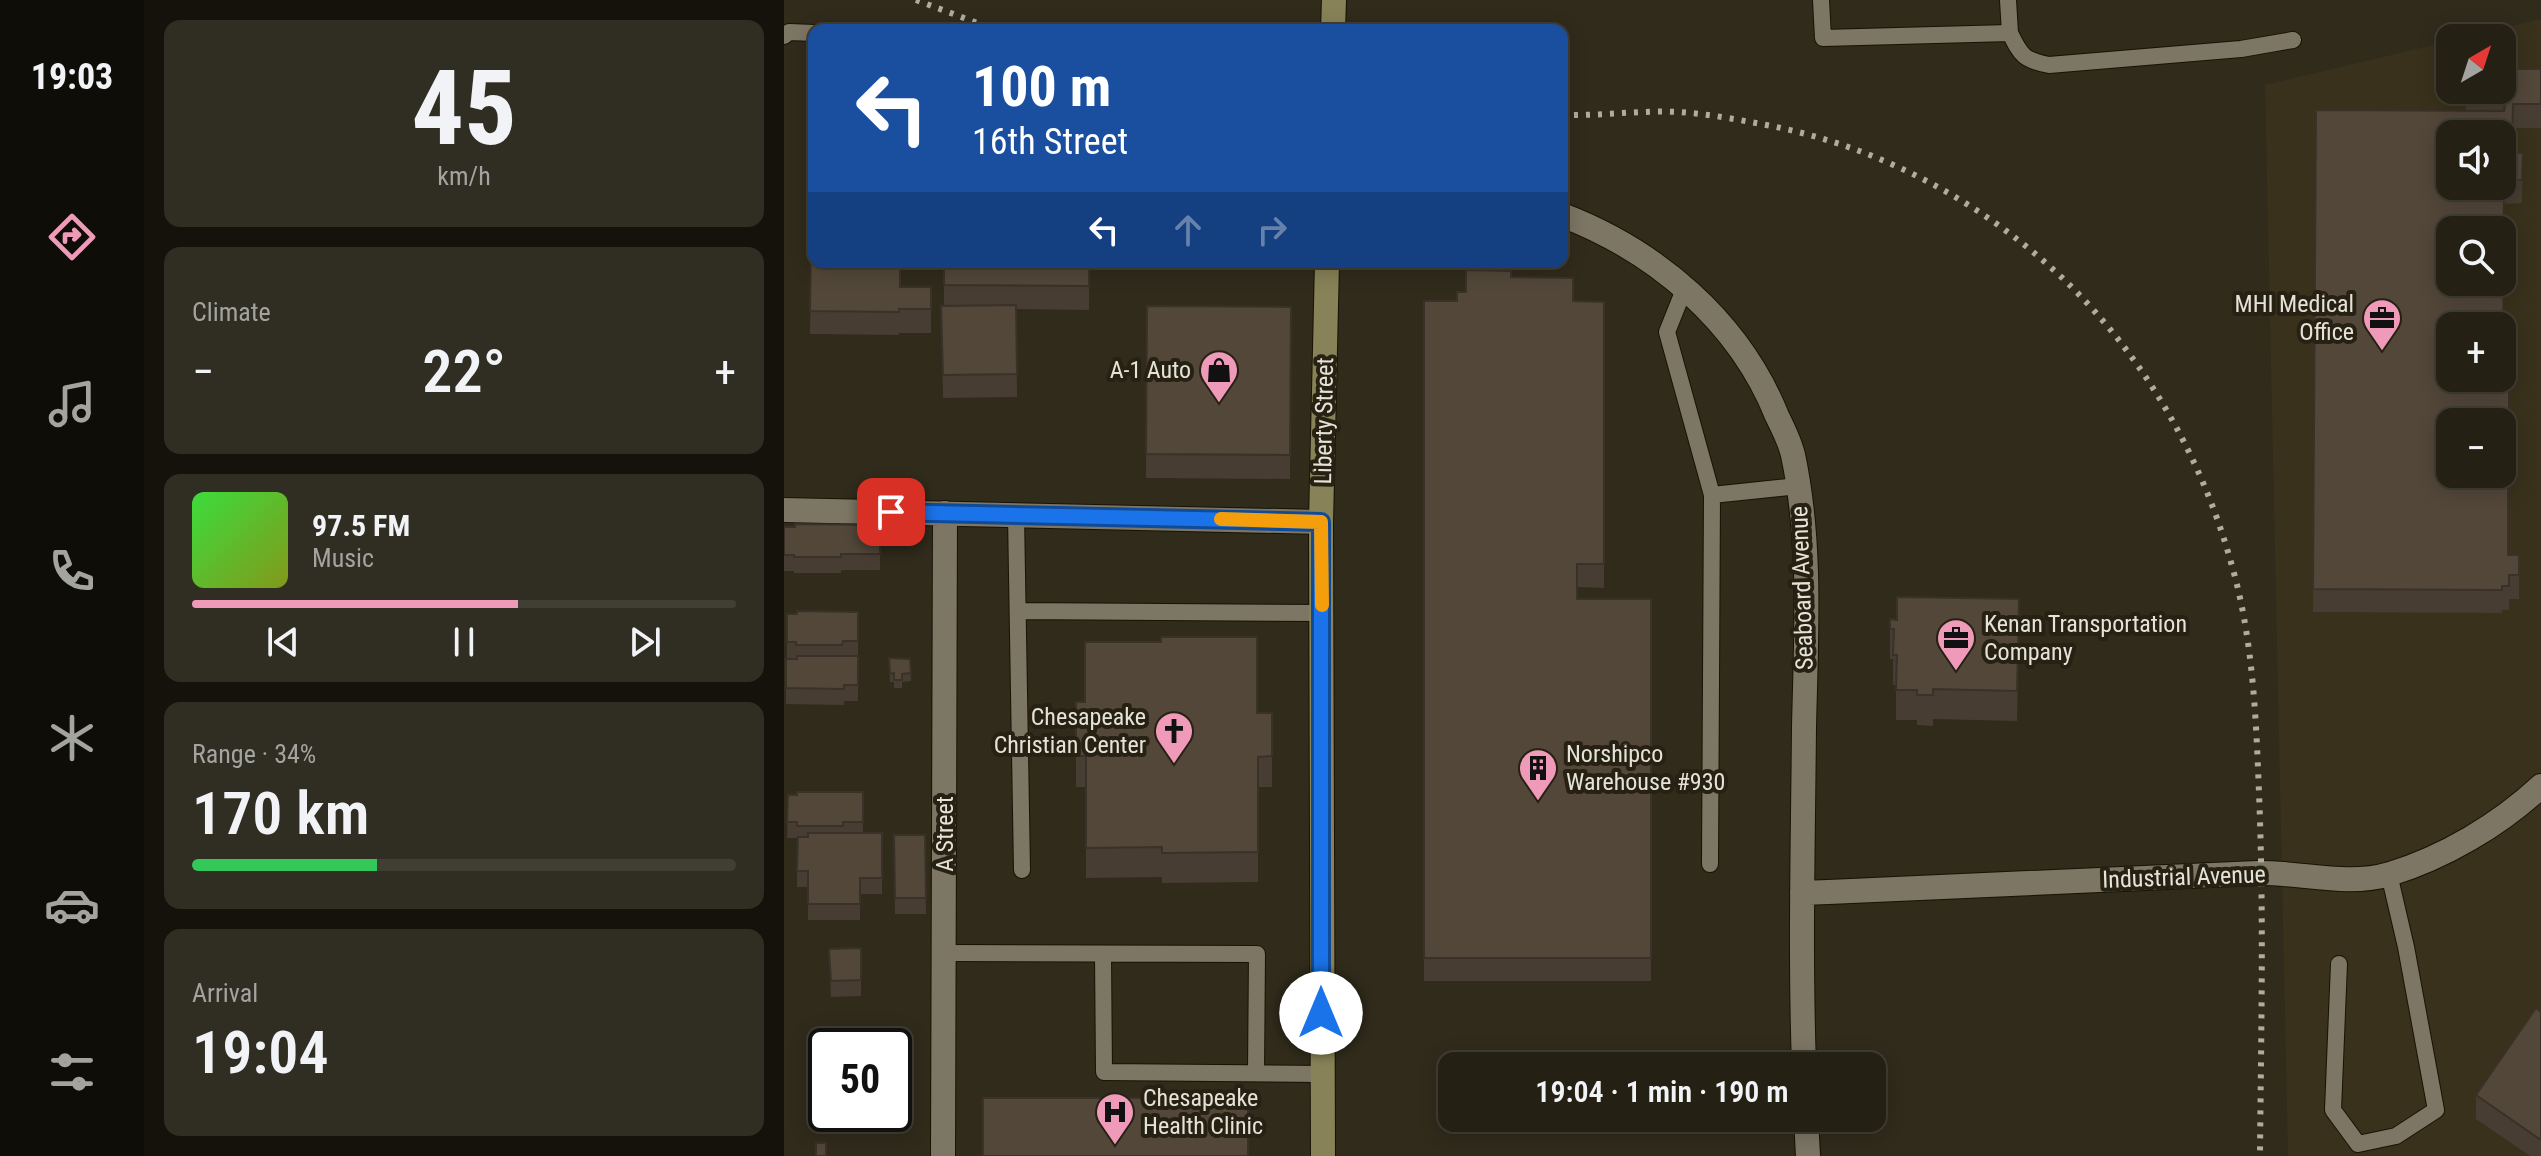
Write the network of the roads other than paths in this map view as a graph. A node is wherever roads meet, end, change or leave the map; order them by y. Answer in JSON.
{"nodes":[{"id":1,"x":1334,"y":0,"type":"edge"},
{"id":2,"x":1821,"y":0,"type":"edge"},
{"id":3,"x":2008,"y":0,"type":"edge"},
{"id":4,"x":1333,"y":24,"type":"edge"},
{"id":5,"x":808,"y":33,"type":"edge"},
{"id":6,"x":2010,"y":33,"type":"junction"},
{"id":7,"x":784,"y":36,"type":"edge"},
{"id":8,"x":2293,"y":40,"type":"dead end"},
{"id":9,"x":1568,"y":217,"type":"edge"},
{"id":10,"x":1327,"y":268,"type":"edge"},
{"id":11,"x":1685,"y":287,"type":"junction"},
{"id":12,"x":1798,"y":486,"type":"junction"},
{"id":13,"x":1712,"y":495,"type":"junction"},
{"id":14,"x":784,"y":510,"type":"edge"},
{"id":15,"x":945,"y":513,"type":"junction"},
{"id":16,"x":1016,"y":515,"type":"junction"},
{"id":17,"x":1321,"y":522,"type":"junction"},
{"id":18,"x":1018,"y":611,"type":"junction"},
{"id":19,"x":1322,"y":613,"type":"junction"},
{"id":20,"x":2541,"y":786,"type":"edge"},
{"id":21,"x":1710,"y":864,"type":"dead end"},
{"id":22,"x":1022,"y":870,"type":"dead end"},
{"id":23,"x":2389,"y":874,"type":"junction"},
{"id":24,"x":1802,"y":893,"type":"junction"},
{"id":25,"x":946,"y":953,"type":"junction"},
{"id":26,"x":1103,"y":955,"type":"junction"},
{"id":27,"x":2339,"y":964,"type":"dead end"},
{"id":28,"x":1804,"y":1052,"type":"edge"},
{"id":29,"x":1256,"y":1072,"type":"junction"},
{"id":30,"x":1321,"y":1074,"type":"junction"},
{"id":31,"x":1807,"y":1132,"type":"edge"},
{"id":32,"x":943,"y":1156,"type":"edge"},
{"id":33,"x":1323,"y":1156,"type":"edge"},
{"id":34,"x":1808,"y":1156,"type":"edge"}],
"edges":[{"from":1,"to":4,"type":"main road"},
{"from":2,"to":6,"type":"lane"},
{"from":3,"to":6,"type":"lane"},
{"from":5,"to":7,"type":"lane"},
{"from":6,"to":8,"type":"lane"},
{"from":9,"to":11,"type":"street","name":"Seaboard Avenue"},
{"from":10,"to":17,"type":"main road","name":"Liberty Street"},
{"from":11,"to":12,"type":"street","name":"Seaboard Avenue"},
{"from":11,"to":13,"type":"lane"},
{"from":12,"to":13,"type":"lane"},
{"from":12,"to":24,"type":"street","name":"Seaboard Avenue"},
{"from":13,"to":21,"type":"lane"},
{"from":14,"to":15,"type":"street"},
{"from":15,"to":16,"type":"street"},
{"from":15,"to":25,"type":"street","name":"A Street"},
{"from":16,"to":17,"type":"street"},
{"from":16,"to":18,"type":"lane"},
{"from":17,"to":19,"type":"main road","name":"Liberty Street"},
{"from":18,"to":19,"type":"lane"},
{"from":18,"to":22,"type":"lane"},
{"from":19,"to":30,"type":"main road","name":"Liberty Street"},
{"from":20,"to":23,"type":"street","name":"Industrial Avenue"},
{"from":23,"to":24,"type":"street","name":"Industrial Avenue"},
{"from":23,"to":27,"type":"lane"},
{"from":24,"to":28,"type":"street","name":"Seaboard Avenue"},
{"from":25,"to":26,"type":"lane"},
{"from":25,"to":32,"type":"street","name":"A Street"},
{"from":26,"to":29,"type":"lane"},
{"from":26,"to":29,"type":"lane"},
{"from":29,"to":30,"type":"lane"},
{"from":30,"to":33,"type":"main road","name":"Liberty Street"},
{"from":31,"to":34,"type":"street"}]}
